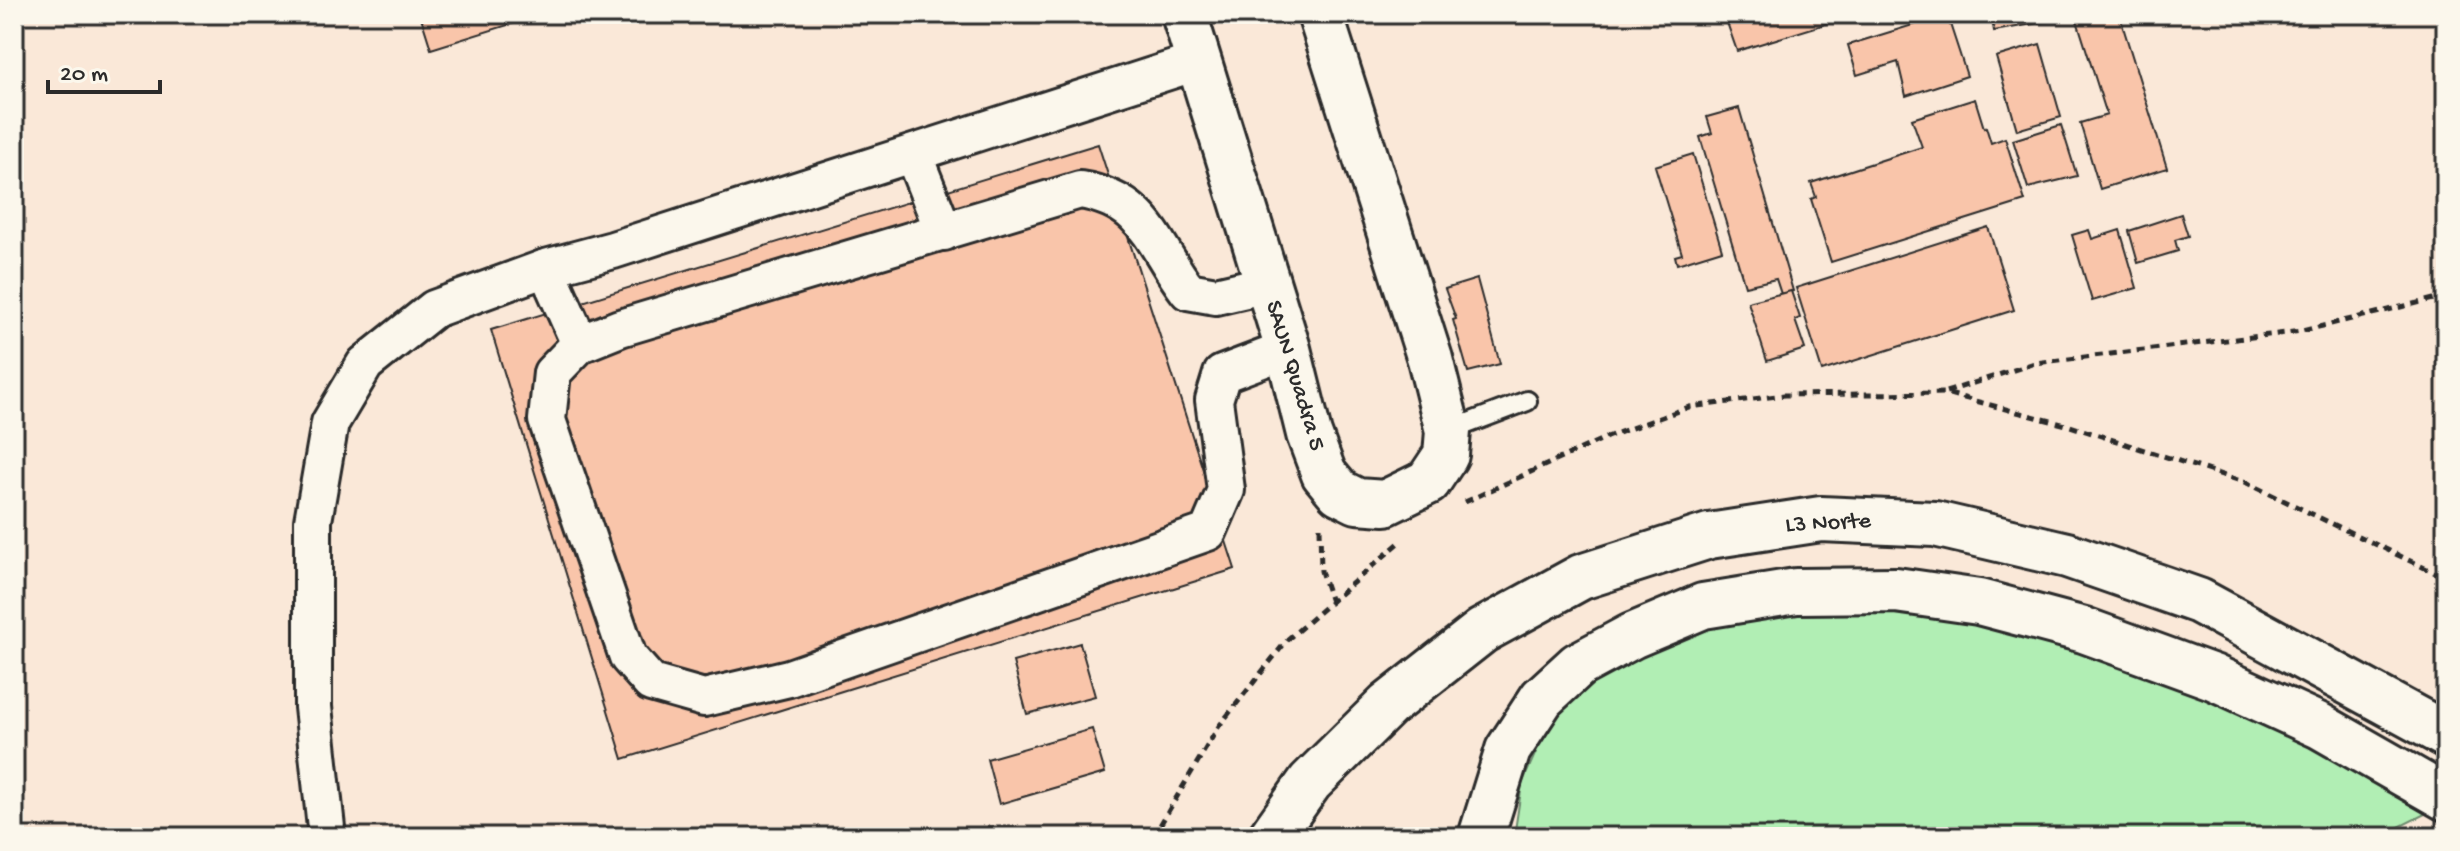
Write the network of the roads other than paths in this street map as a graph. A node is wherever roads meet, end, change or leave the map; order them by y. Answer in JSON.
{"nodes":[{"id":1,"x":1184,"y":14,"type":"edge"},
{"id":2,"x":1320,"y":14,"type":"edge"},
{"id":3,"x":1199,"y":61,"type":"junction"},
{"id":4,"x":913,"y":154,"type":"junction"},
{"id":5,"x":944,"y":232,"type":"junction"},
{"id":6,"x":546,"y":268,"type":"junction"},
{"id":7,"x":1267,"y":284,"type":"junction"},
{"id":8,"x":580,"y":344,"type":"junction"},
{"id":9,"x":1288,"y":349,"type":"junction"},
{"id":10,"x":1527,"y":401,"type":"dead end"},
{"id":11,"x":1448,"y":431,"type":"junction"},
{"id":12,"x":2446,"y":735,"type":"edge"},
{"id":13,"x":2446,"y":798,"type":"edge"},
{"id":14,"x":327,"y":837,"type":"edge"},
{"id":15,"x":1271,"y":837,"type":"edge"},
{"id":16,"x":1481,"y":837,"type":"edge"}],
"edges":[{"from":1,"to":3,"type":"main road","name":"SAUN Quadra 5"},
{"from":2,"to":11,"type":"main road"},
{"from":3,"to":4,"type":"street"},
{"from":3,"to":7,"type":"main road","name":"SAUN Quadra 5"},
{"from":4,"to":5,"type":"street"},
{"from":4,"to":6,"type":"street"},
{"from":5,"to":7,"type":"street"},
{"from":5,"to":8,"type":"street"},
{"from":6,"to":8,"type":"street"},
{"from":6,"to":14,"type":"street"},
{"from":7,"to":9,"type":"main road","name":"SAUN Quadra 5"},
{"from":8,"to":9,"type":"street"},
{"from":9,"to":11,"type":"main road","name":"SAUN Quadra 5"},
{"from":10,"to":11,"type":"lane"},
{"from":12,"to":15,"type":"main road","name":"L3 Norte"},
{"from":13,"to":16,"type":"main road"}]}
